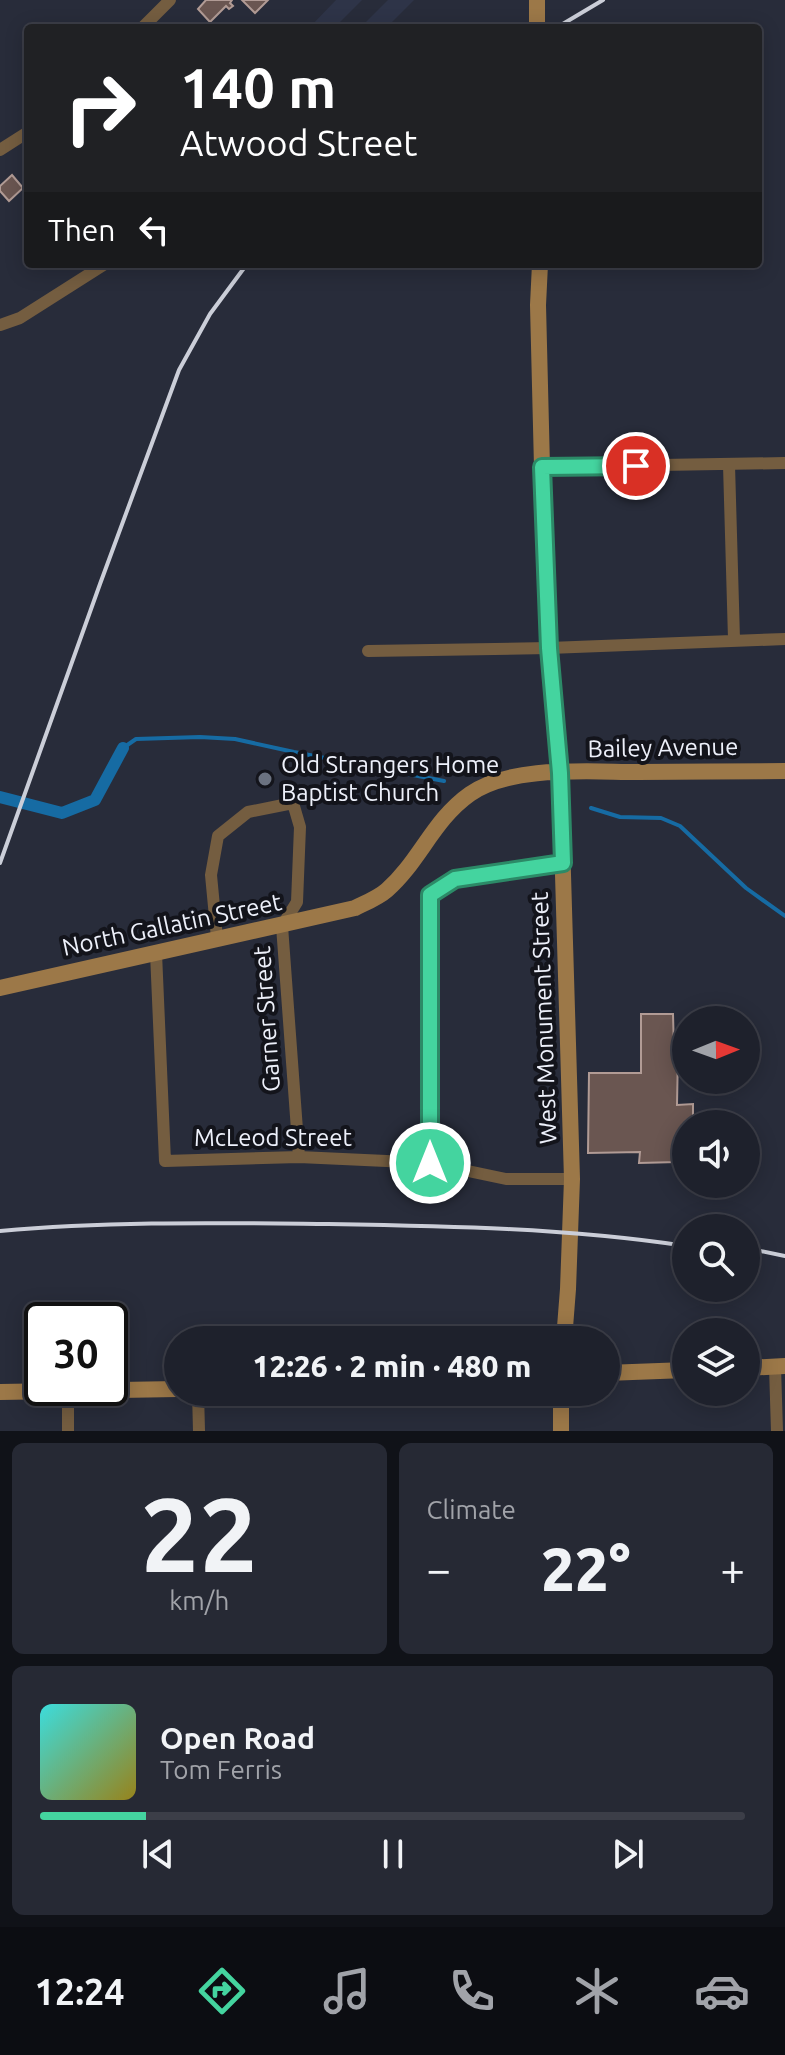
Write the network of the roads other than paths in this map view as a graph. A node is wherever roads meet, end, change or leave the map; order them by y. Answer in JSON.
{"nodes":[{"id":1,"x":170,"y":0,"type":"edge"},
{"id":2,"x":537,"y":0,"type":"edge"},
{"id":3,"x":146,"y":24,"type":"edge"},
{"id":4,"x":537,"y":24,"type":"edge"},
{"id":5,"x":24,"y":135,"type":"edge"},
{"id":6,"x":0,"y":150,"type":"edge"},
{"id":7,"x":99,"y":268,"type":"edge"},
{"id":8,"x":540,"y":268,"type":"edge"},
{"id":9,"x":0,"y":325,"type":"edge"},
{"id":10,"x":785,"y":463,"type":"edge"},
{"id":11,"x":729,"y":465,"type":"junction"},
{"id":12,"x":542,"y":467,"type":"junction"},
{"id":13,"x":734,"y":639,"type":"junction"},
{"id":14,"x":785,"y":639,"type":"edge"},
{"id":15,"x":549,"y":648,"type":"junction"},
{"id":16,"x":368,"y":651,"type":"dead end"},
{"id":17,"x":785,"y":771,"type":"edge"},
{"id":18,"x":560,"y":773,"type":"junction"},
{"id":19,"x":563,"y":863,"type":"junction"},
{"id":20,"x":355,"y":908,"type":"joint"},
{"id":21,"x":282,"y":926,"type":"junction"},
{"id":22,"x":217,"y":938,"type":"junction"},
{"id":23,"x":156,"y":953,"type":"junction"},
{"id":24,"x":0,"y":988,"type":"edge"},
{"id":25,"x":299,"y":1157,"type":"junction"},
{"id":26,"x":430,"y":1163,"type":"junction"},
{"id":27,"x":572,"y":1179,"type":"junction"},
{"id":28,"x":565,"y":1326,"type":"edge"},
{"id":29,"x":780,"y":1367,"type":"edge"},
{"id":30,"x":760,"y":1368,"type":"edge"},
{"id":31,"x":672,"y":1371,"type":"edge"},
{"id":32,"x":620,"y":1372,"type":"edge"},
{"id":33,"x":128,"y":1389,"type":"edge"},
{"id":34,"x":164,"y":1389,"type":"edge"},
{"id":35,"x":24,"y":1391,"type":"edge"},
{"id":36,"x":0,"y":1392,"type":"edge"},
{"id":37,"x":68,"y":1406,"type":"edge"},
{"id":38,"x":198,"y":1406,"type":"edge"},
{"id":39,"x":561,"y":1406,"type":"edge"},
{"id":40,"x":68,"y":1431,"type":"edge"},
{"id":41,"x":199,"y":1431,"type":"edge"},
{"id":42,"x":561,"y":1431,"type":"edge"},
{"id":43,"x":777,"y":1431,"type":"edge"}],
"edges":[{"from":1,"to":3,"type":"street"},
{"from":2,"to":4,"type":"street"},
{"from":5,"to":6,"type":"street"},
{"from":7,"to":9,"type":"street"},
{"from":8,"to":12,"type":"street","name":"West Monument Street"},
{"from":10,"to":11,"type":"street"},
{"from":11,"to":12,"type":"street"},
{"from":11,"to":13,"type":"street"},
{"from":12,"to":15,"type":"street","name":"West Monument Street"},
{"from":13,"to":14,"type":"street"},
{"from":13,"to":15,"type":"street"},
{"from":15,"to":16,"type":"street"},
{"from":15,"to":18,"type":"street","name":"West Monument Street"},
{"from":17,"to":18,"type":"street","name":"Bailey Avenue"},
{"from":18,"to":19,"type":"street","name":"West Monument Street"},
{"from":18,"to":20,"type":"street","name":"Bailey Avenue"},
{"from":19,"to":26,"type":"street"},
{"from":19,"to":27,"type":"street","name":"West Monument Street"},
{"from":20,"to":21,"type":"street","name":"North Gallatin Street"},
{"from":21,"to":22,"type":"street","name":"North Gallatin Street"},
{"from":21,"to":22,"type":"street"},
{"from":21,"to":25,"type":"street","name":"Garner Street"},
{"from":22,"to":23,"type":"street","name":"North Gallatin Street"},
{"from":23,"to":24,"type":"street","name":"North Gallatin Street"},
{"from":23,"to":25,"type":"street","name":"McLeod Street"},
{"from":25,"to":26,"type":"street","name":"McLeod Street"},
{"from":26,"to":27,"type":"street","name":"McLeod Street"},
{"from":27,"to":28,"type":"street","name":"West Monument Street"},
{"from":29,"to":30,"type":"street"},
{"from":29,"to":43,"type":"street"},
{"from":31,"to":32,"type":"street"},
{"from":33,"to":34,"type":"street"},
{"from":35,"to":36,"type":"street"},
{"from":37,"to":40,"type":"street"},
{"from":38,"to":41,"type":"street"},
{"from":39,"to":42,"type":"street"}]}
